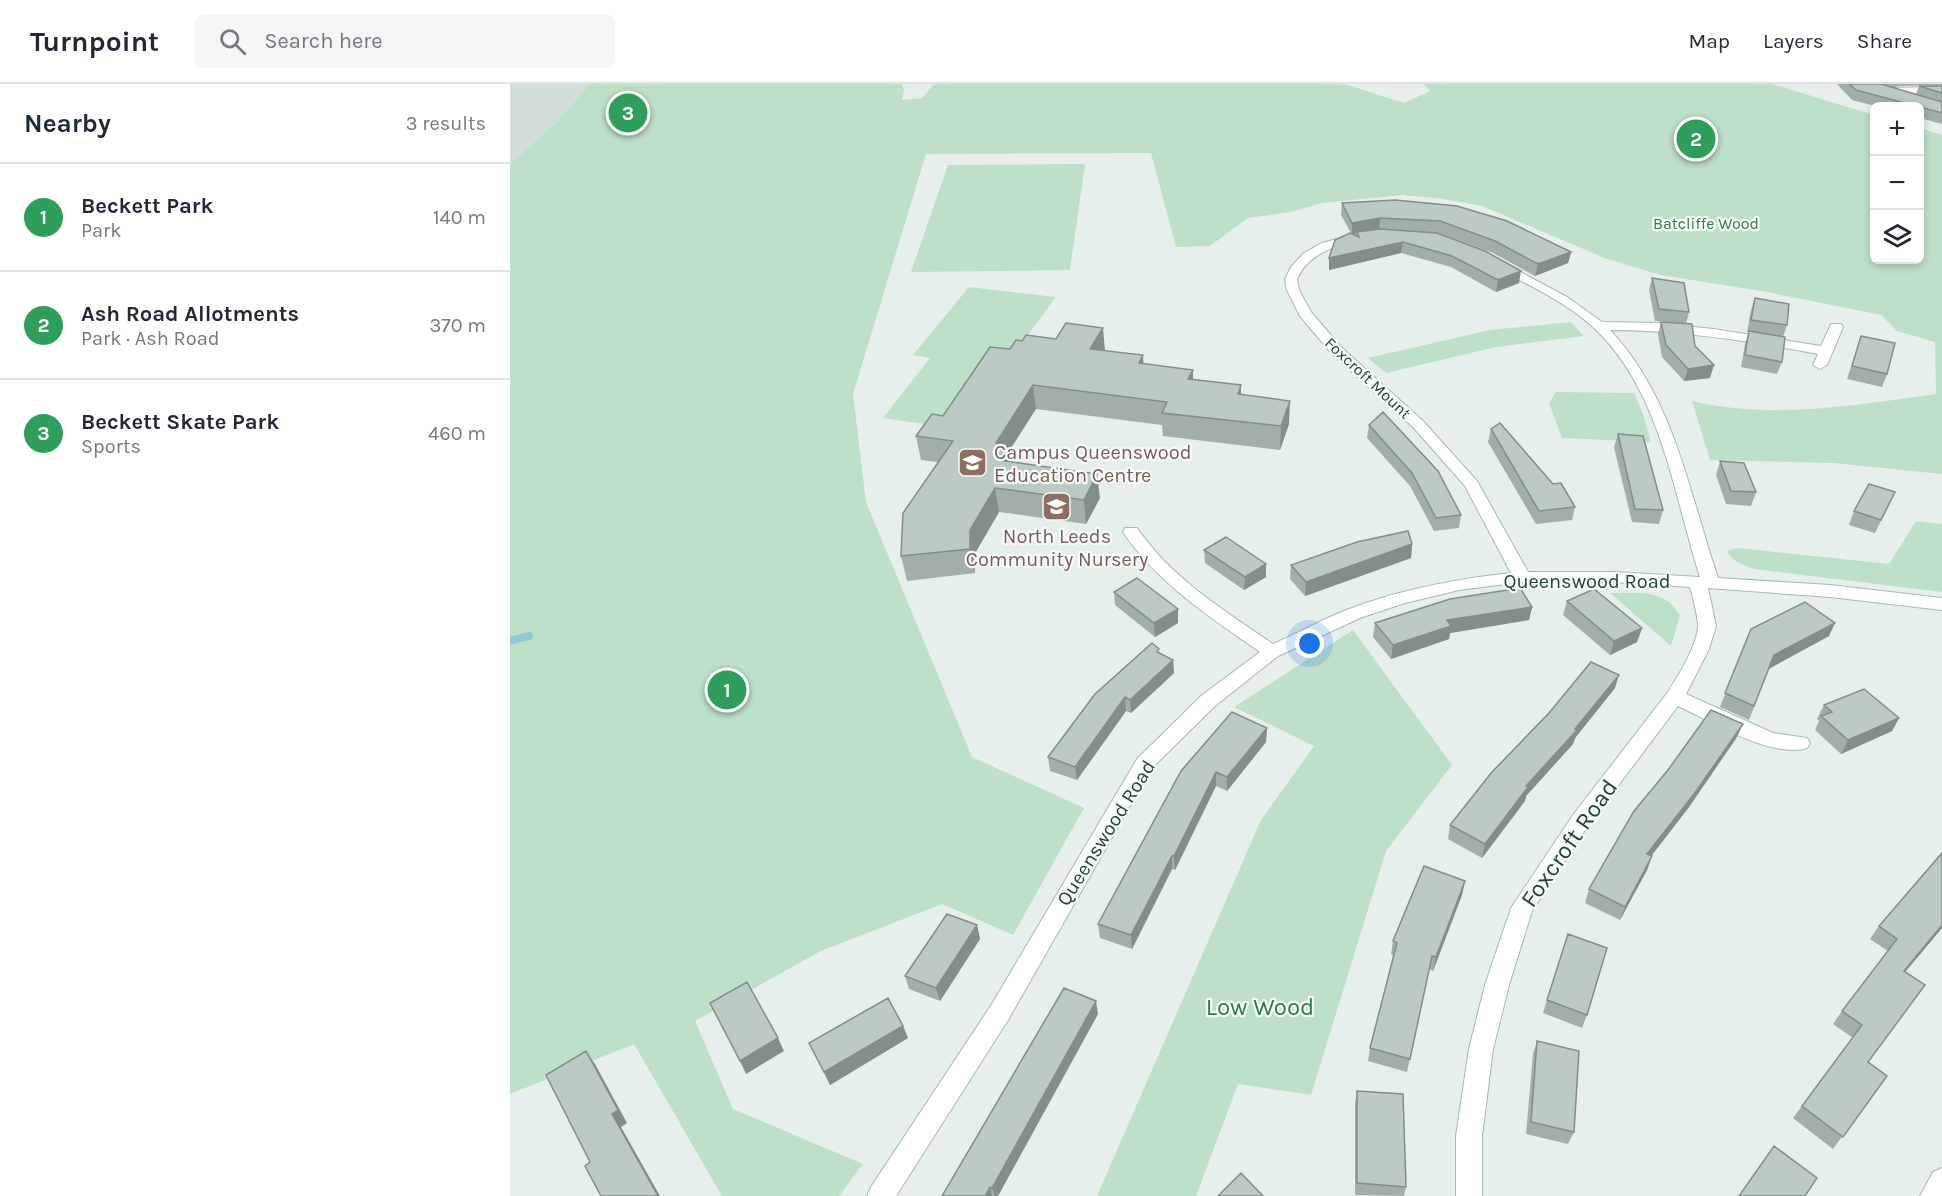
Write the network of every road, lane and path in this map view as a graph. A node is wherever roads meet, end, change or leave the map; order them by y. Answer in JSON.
{"nodes":[{"id":1,"x":1942,"y":90,"type":"edge"},
{"id":2,"x":1914,"y":102,"type":"edge"},
{"id":3,"x":1371,"y":236,"type":"edge"},
{"id":4,"x":1488,"y":258,"type":"edge"},
{"id":5,"x":1599,"y":326,"type":"junction"},
{"id":6,"x":1836,"y":327,"type":"dead end"},
{"id":7,"x":1826,"y":351,"type":"junction"},
{"id":8,"x":1820,"y":365,"type":"dead end"},
{"id":9,"x":1131,"y":532,"type":"dead end"},
{"id":10,"x":1522,"y":577,"type":"junction"},
{"id":11,"x":1704,"y":582,"type":"junction"},
{"id":12,"x":1942,"y":604,"type":"edge"},
{"id":13,"x":1272,"y":652,"type":"junction"},
{"id":14,"x":1675,"y":697,"type":"junction"},
{"id":15,"x":1800,"y":743,"type":"dead end"},
{"id":16,"x":1942,"y":1180,"type":"edge"},
{"id":17,"x":880,"y":1196,"type":"edge"},
{"id":18,"x":1469,"y":1196,"type":"edge"},
{"id":19,"x":1933,"y":1196,"type":"edge"}],
"edges":[{"from":1,"to":2,"type":"street"},
{"from":3,"to":10,"type":"street","name":"Foxcroft Mount"},
{"from":4,"to":5,"type":"street"},
{"from":5,"to":7,"type":"street"},
{"from":5,"to":11,"type":"street"},
{"from":6,"to":7,"type":"street"},
{"from":7,"to":8,"type":"street"},
{"from":9,"to":13,"type":"street"},
{"from":10,"to":11,"type":"street","name":"Queenswood Road"},
{"from":10,"to":13,"type":"street","name":"Queenswood Road"},
{"from":11,"to":12,"type":"street","name":"Queenswood Road"},
{"from":11,"to":14,"type":"street","name":"Foxcroft Road"},
{"from":13,"to":17,"type":"street","name":"Queenswood Road"},
{"from":14,"to":15,"type":"street"},
{"from":14,"to":18,"type":"street","name":"Foxcroft Road"},
{"from":16,"to":19,"type":"street"}]}
